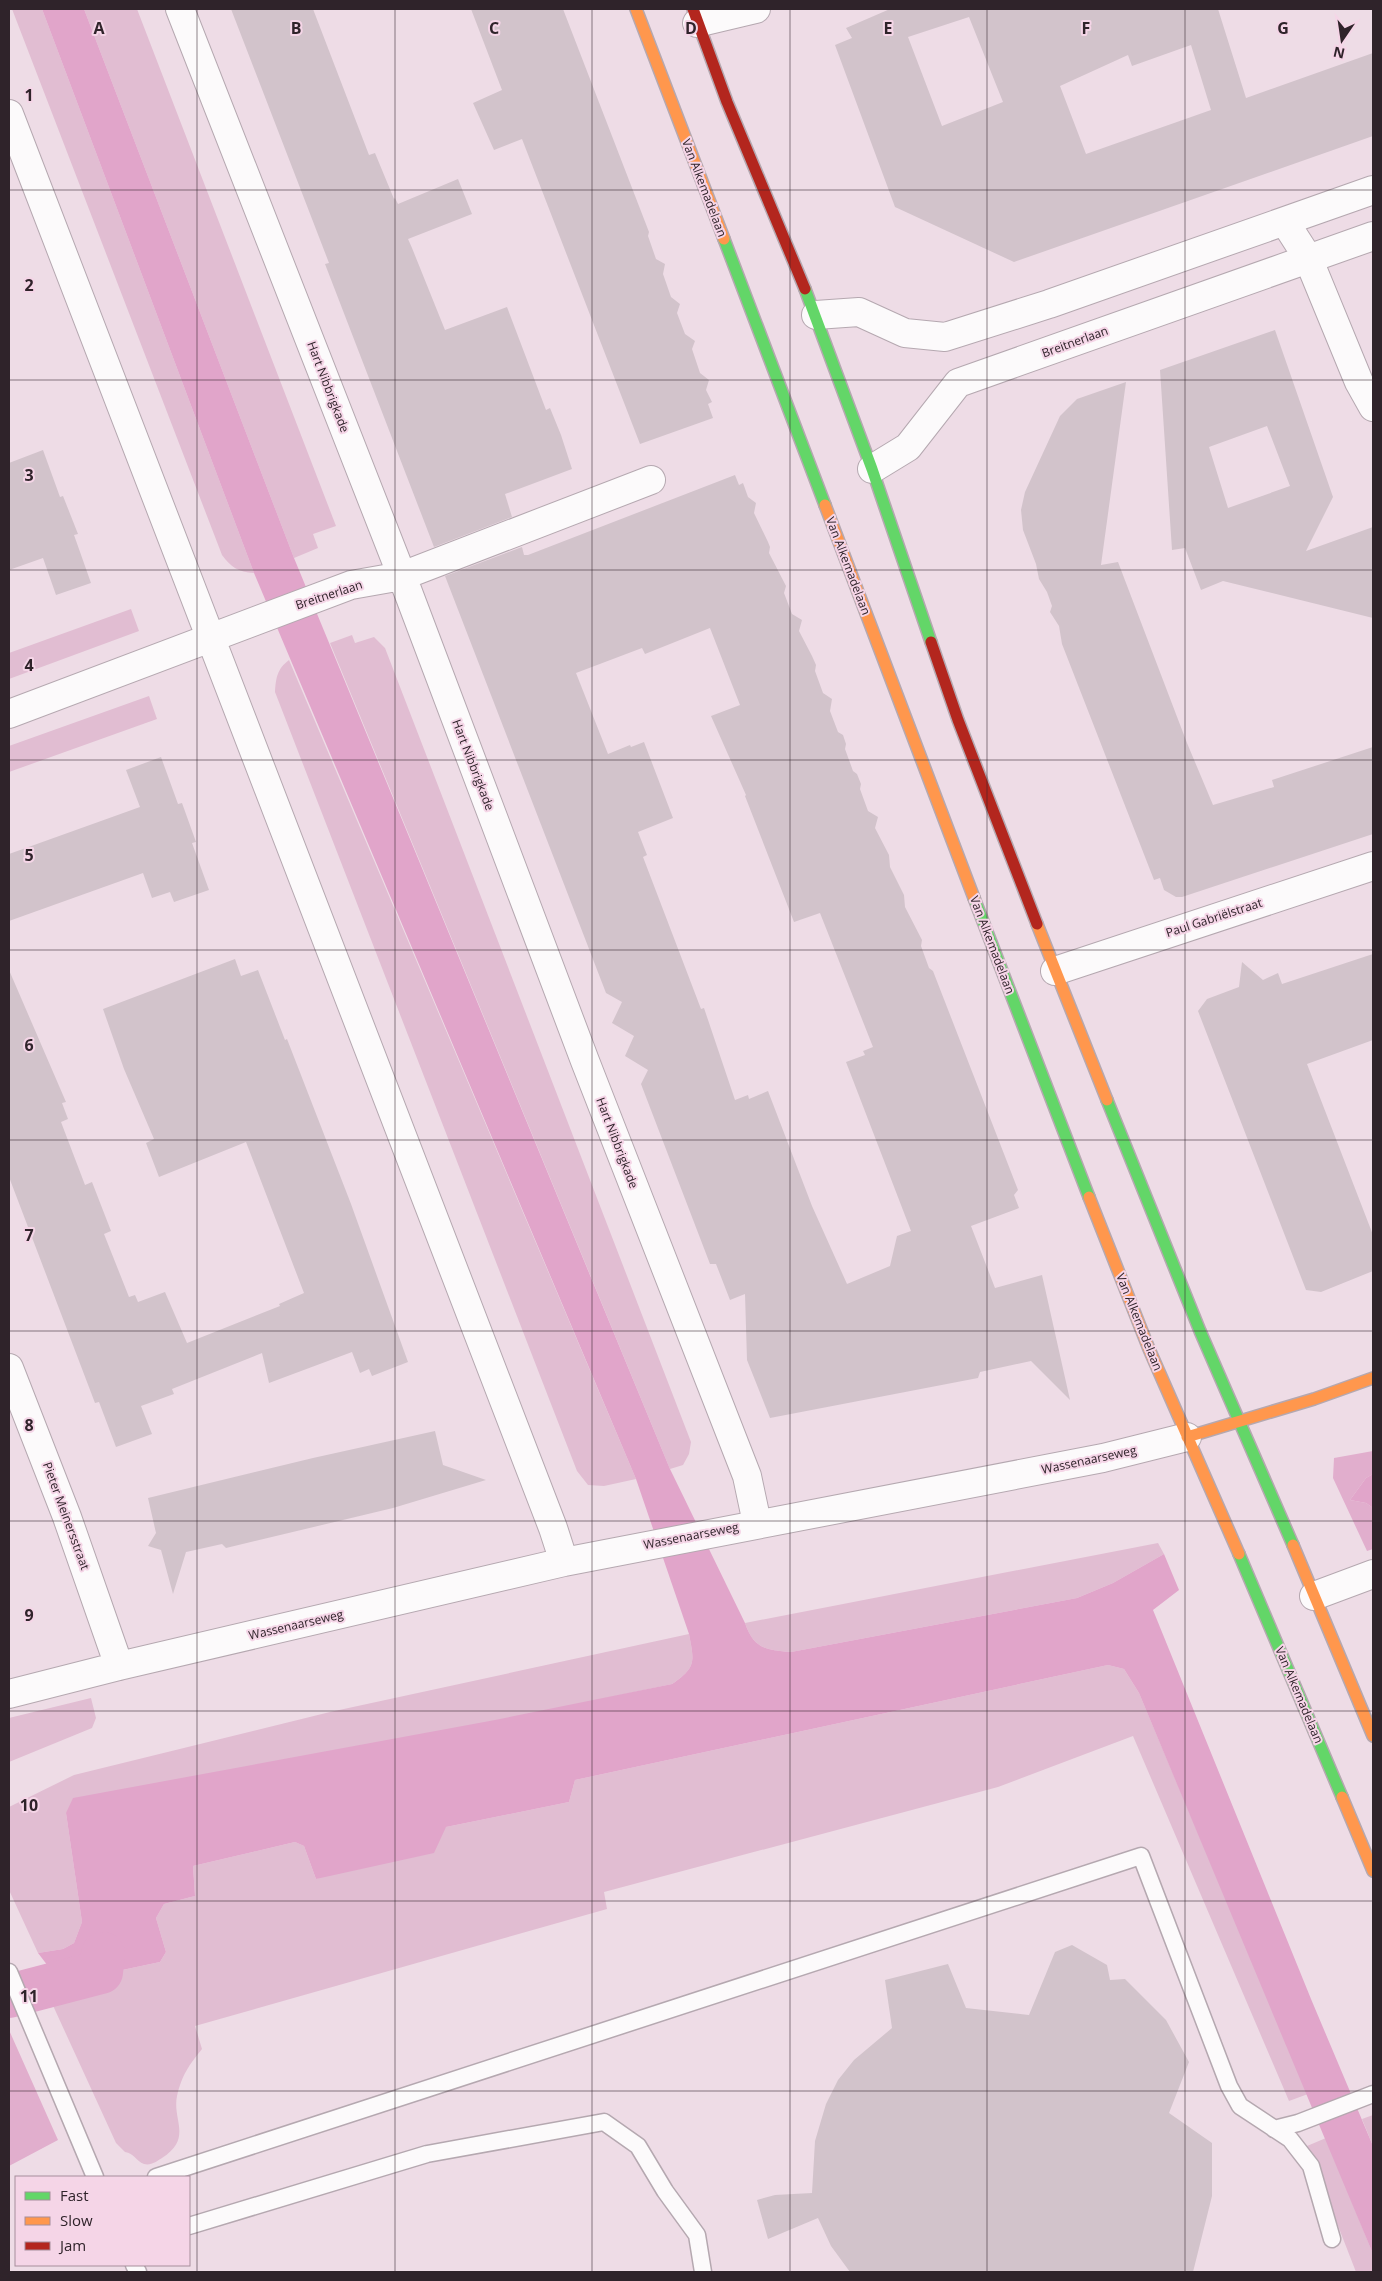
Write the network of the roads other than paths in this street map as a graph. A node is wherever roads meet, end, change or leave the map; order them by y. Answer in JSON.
{"nodes":[{"id":1,"x":180,"y":9,"type":"edge"},
{"id":2,"x":636,"y":9,"type":"edge"},
{"id":3,"x":756,"y":9,"type":"edge"},
{"id":4,"x":695,"y":16,"type":"edge"},
{"id":5,"x":9,"y":114,"type":"edge"},
{"id":6,"x":1373,"y":190,"type":"edge"},
{"id":7,"x":1285,"y":222,"type":"junction"},
{"id":8,"x":1373,"y":236,"type":"edge"},
{"id":9,"x":1308,"y":258,"type":"junction"},
{"id":10,"x":816,"y":315,"type":"junction"},
{"id":11,"x":1373,"y":407,"type":"edge"},
{"id":12,"x":872,"y":469,"type":"junction"},
{"id":13,"x":651,"y":480,"type":"dead end"},
{"id":14,"x":402,"y":576,"type":"junction"},
{"id":15,"x":211,"y":639,"type":"junction"},
{"id":16,"x":9,"y":714,"type":"edge"},
{"id":17,"x":1373,"y":866,"type":"edge"},
{"id":18,"x":1055,"y":971,"type":"junction"},
{"id":19,"x":9,"y":1368,"type":"edge"},
{"id":20,"x":1373,"y":1378,"type":"edge"},
{"id":21,"x":1240,"y":1422,"type":"junction"},
{"id":22,"x":1187,"y":1437,"type":"junction"},
{"id":23,"x":757,"y":1523,"type":"junction"},
{"id":24,"x":564,"y":1562,"type":"junction"},
{"id":25,"x":1373,"y":1574,"type":"edge"},
{"id":26,"x":1314,"y":1596,"type":"junction"},
{"id":27,"x":119,"y":1666,"type":"junction"},
{"id":28,"x":9,"y":1694,"type":"edge"},
{"id":29,"x":1373,"y":1736,"type":"edge"},
{"id":30,"x":1373,"y":1871,"type":"edge"},
{"id":31,"x":9,"y":1972,"type":"edge"},
{"id":32,"x":1373,"y":2094,"type":"edge"},
{"id":33,"x":1274,"y":2128,"type":"junction"},
{"id":34,"x":95,"y":2176,"type":"edge"},
{"id":35,"x":159,"y":2176,"type":"edge"},
{"id":36,"x":190,"y":2226,"type":"edge"},
{"id":37,"x":1332,"y":2239,"type":"dead end"},
{"id":38,"x":703,"y":2272,"type":"edge"}],
"edges":[{"from":1,"to":14,"type":"street","name":"Hart Nibbrigkade"},
{"from":2,"to":22,"type":"main road","name":"Van Alkemadelaan"},
{"from":3,"to":4,"type":"street"},
{"from":4,"to":10,"type":"main road"},
{"from":5,"to":15,"type":"street"},
{"from":6,"to":7,"type":"street"},
{"from":7,"to":9,"type":"street"},
{"from":7,"to":10,"type":"street"},
{"from":8,"to":9,"type":"street","name":"Breitnerlaan"},
{"from":9,"to":11,"type":"street"},
{"from":9,"to":12,"type":"street","name":"Breitnerlaan"},
{"from":10,"to":12,"type":"main road"},
{"from":12,"to":18,"type":"main road"},
{"from":13,"to":14,"type":"street","name":"Breitnerlaan"},
{"from":14,"to":15,"type":"street","name":"Breitnerlaan"},
{"from":14,"to":23,"type":"street","name":"Hart Nibbrigkade"},
{"from":15,"to":16,"type":"street","name":"Breitnerlaan"},
{"from":15,"to":24,"type":"street"},
{"from":17,"to":18,"type":"street","name":"Paul Gabriëlstraat"},
{"from":18,"to":21,"type":"main road"},
{"from":19,"to":27,"type":"street","name":"Pieter Meinersstraat"},
{"from":20,"to":21,"type":"main road","name":"Wassenaarseweg"},
{"from":21,"to":22,"type":"main road","name":"Wassenaarseweg"},
{"from":21,"to":26,"type":"main road"},
{"from":22,"to":23,"type":"street","name":"Wassenaarseweg"},
{"from":22,"to":30,"type":"main road","name":"Van Alkemadelaan"},
{"from":23,"to":24,"type":"street","name":"Wassenaarseweg"},
{"from":24,"to":27,"type":"street","name":"Wassenaarseweg"},
{"from":25,"to":26,"type":"street"},
{"from":26,"to":29,"type":"main road"},
{"from":27,"to":28,"type":"street","name":"Wassenaarseweg"},
{"from":31,"to":34,"type":"lane"},
{"from":32,"to":33,"type":"lane"},
{"from":33,"to":35,"type":"lane"},
{"from":33,"to":37,"type":"lane"},
{"from":36,"to":38,"type":"lane"}]}
